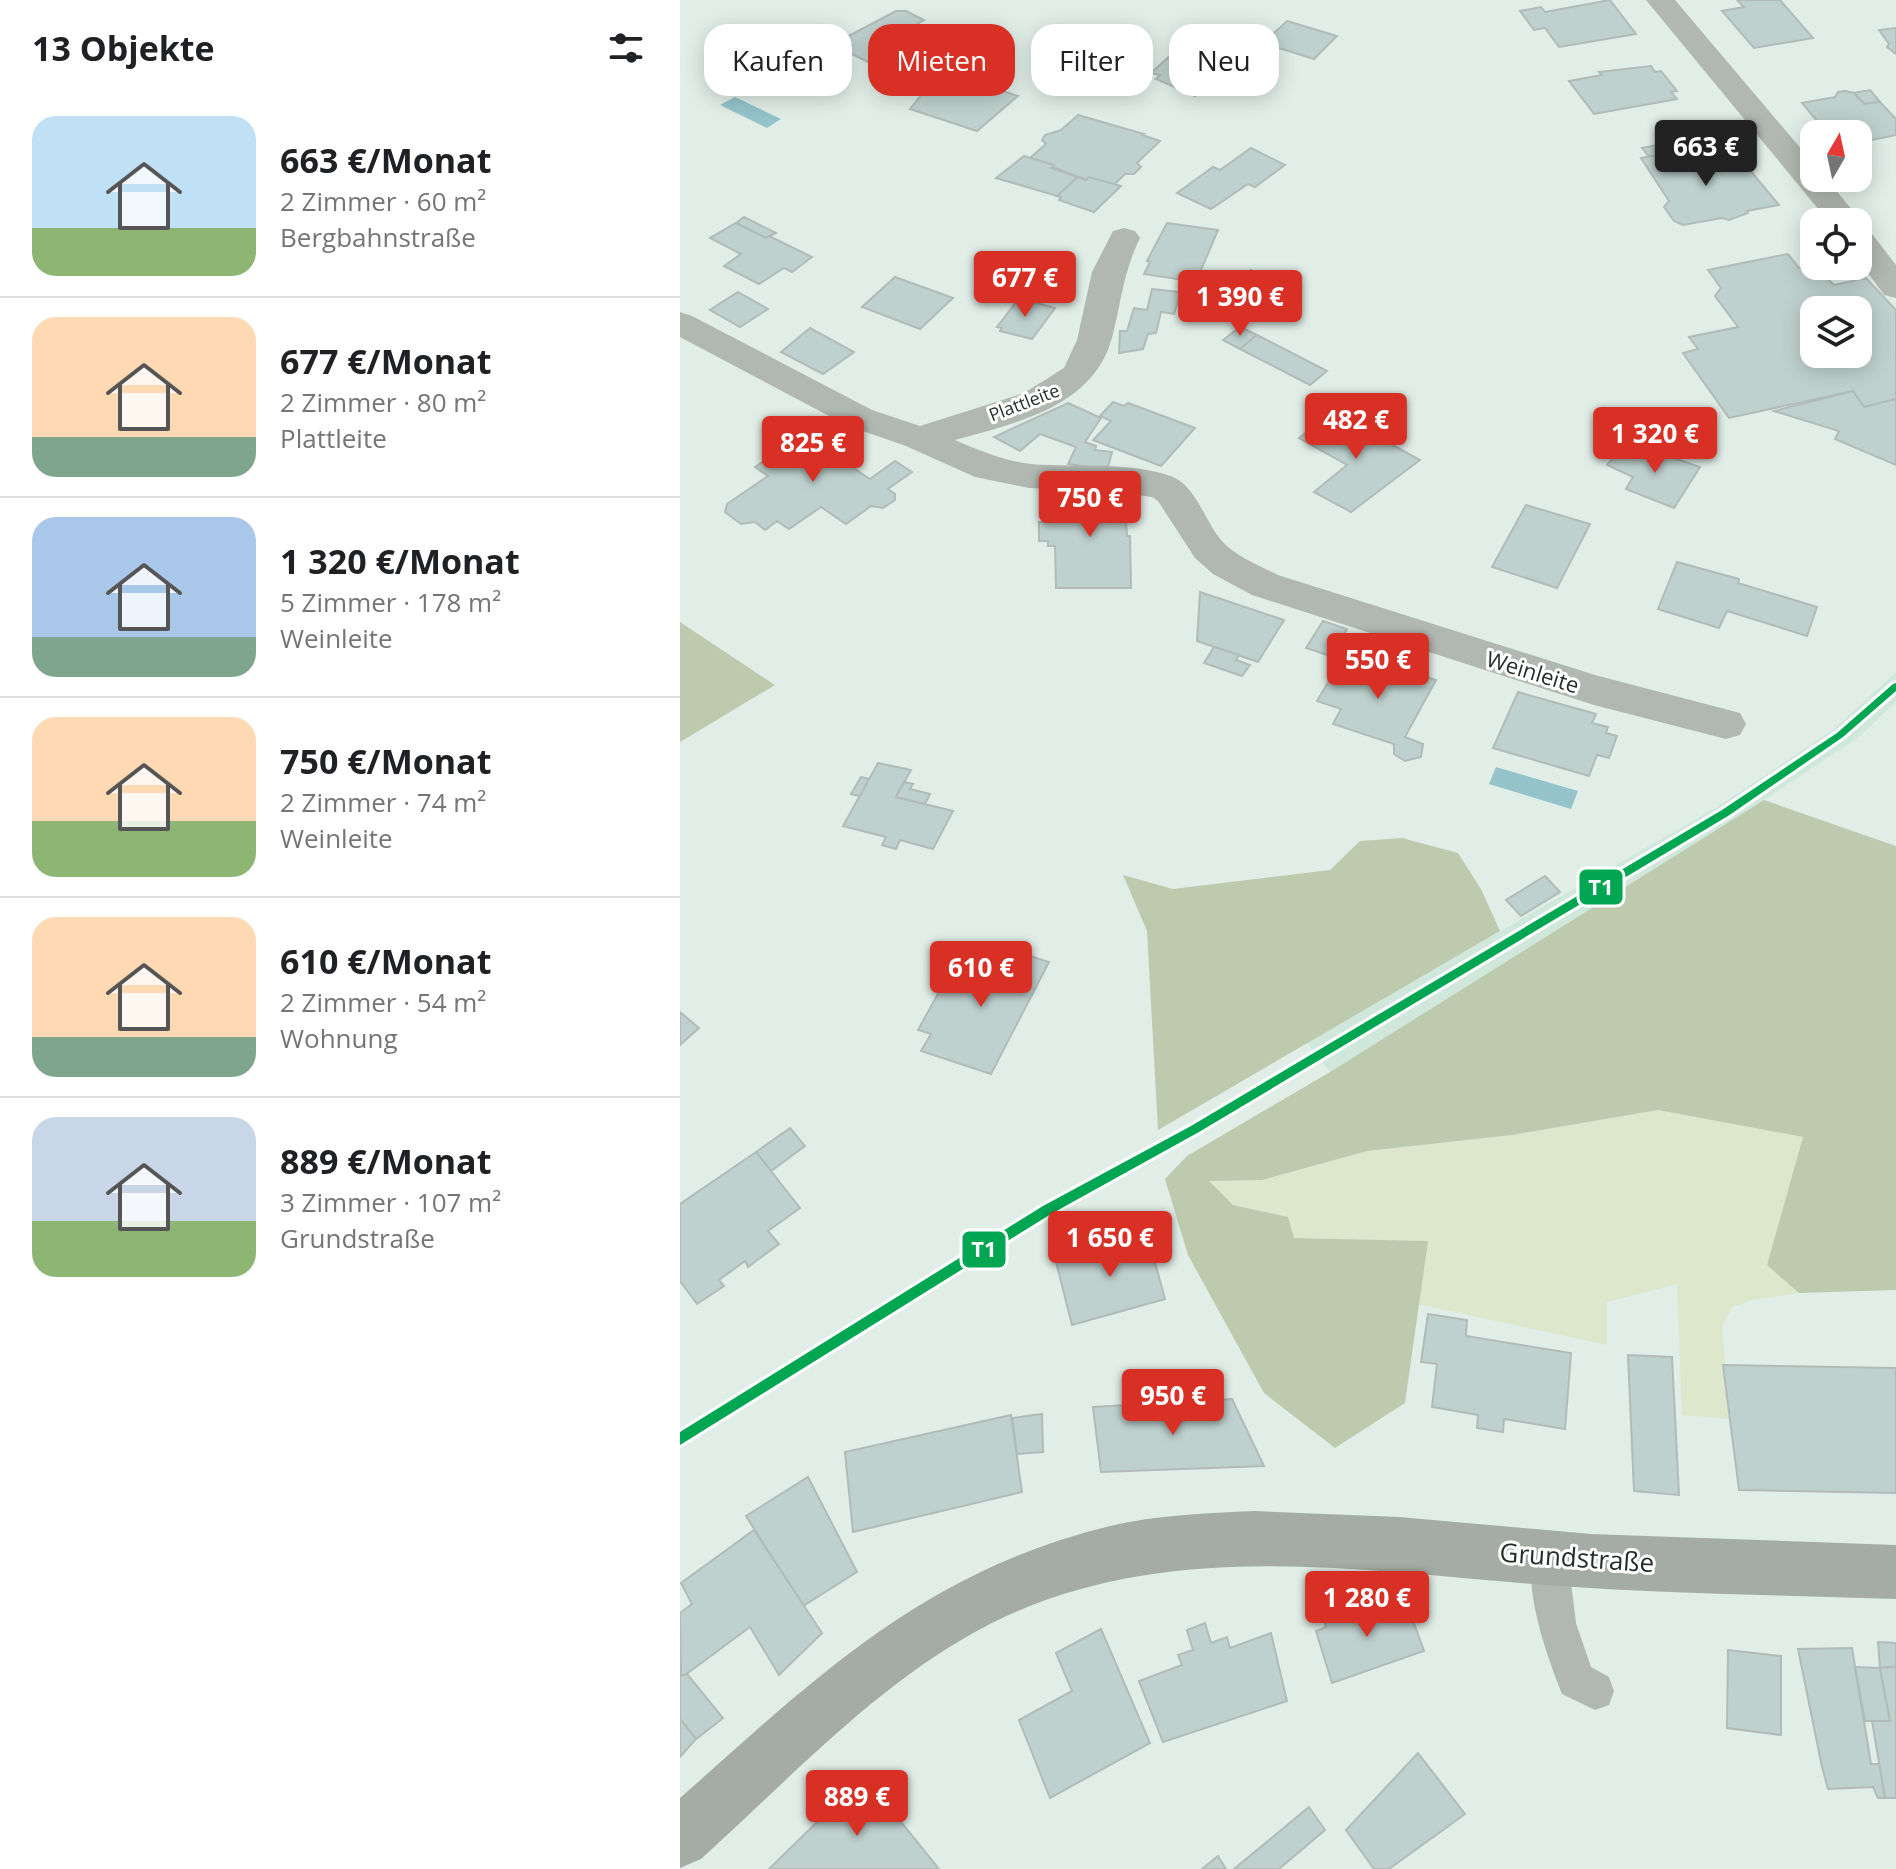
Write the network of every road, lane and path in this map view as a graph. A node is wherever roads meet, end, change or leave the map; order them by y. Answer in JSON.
{"nodes":[{"id":1,"x":1660,"y":0,"type":"edge"},
{"id":2,"x":1834,"y":208,"type":"edge"},
{"id":3,"x":1124,"y":238,"type":"dead end"},
{"id":4,"x":1872,"y":256,"type":"edge"},
{"id":5,"x":1896,"y":288,"type":"edge"},
{"id":6,"x":680,"y":323,"type":"edge"},
{"id":7,"x":919,"y":438,"type":"junction"},
{"id":8,"x":1726,"y":724,"type":"dead end"},
{"id":9,"x":1549,"y":1558,"type":"junction"},
{"id":10,"x":1896,"y":1572,"type":"edge"},
{"id":11,"x":1595,"y":1691,"type":"dead end"},
{"id":12,"x":680,"y":1838,"type":"edge"}],
"edges":[{"from":1,"to":2,"type":"street"},
{"from":3,"to":7,"type":"street","name":"Plattleite"},
{"from":4,"to":5,"type":"street"},
{"from":6,"to":7,"type":"street","name":"Weinleite"},
{"from":7,"to":8,"type":"street","name":"Weinleite"},
{"from":9,"to":10,"type":"main road","name":"Grundstraße"},
{"from":9,"to":11,"type":"lane"},
{"from":9,"to":12,"type":"main road","name":"Grundstraße"}]}
